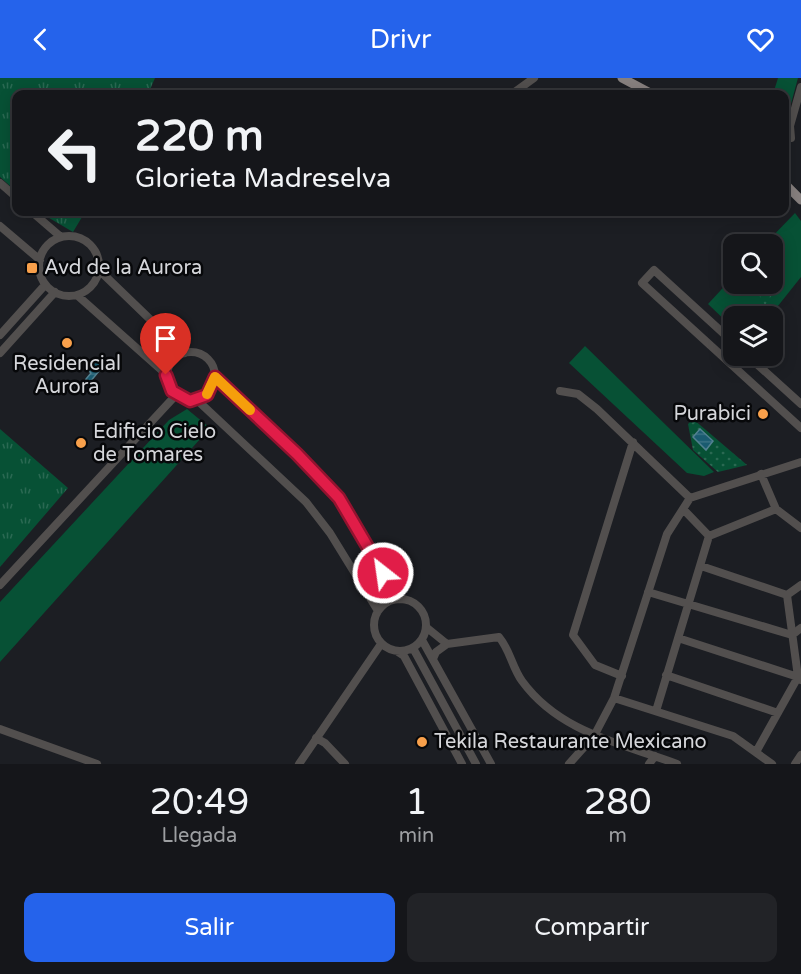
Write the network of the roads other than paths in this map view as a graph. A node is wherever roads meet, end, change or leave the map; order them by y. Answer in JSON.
{"nodes":[{"id":1,"x":534,"y":78,"type":"edge"},
{"id":2,"x":622,"y":78,"type":"edge"},
{"id":3,"x":801,"y":87,"type":"edge"},
{"id":4,"x":518,"y":90,"type":"edge"},
{"id":5,"x":644,"y":90,"type":"edge"},
{"id":6,"x":791,"y":138,"type":"dead end"},
{"id":7,"x":0,"y":183,"type":"edge"},
{"id":8,"x":789,"y":188,"type":"edge"},
{"id":9,"x":12,"y":194,"type":"edge"},
{"id":10,"x":801,"y":200,"type":"edge"},
{"id":11,"x":37,"y":216,"type":"edge"},
{"id":12,"x":0,"y":226,"type":"edge"},
{"id":13,"x":61,"y":237,"type":"junction"},
{"id":14,"x":40,"y":260,"type":"junction"},
{"id":15,"x":99,"y":271,"type":"junction"},
{"id":16,"x":45,"y":285,"type":"junction"},
{"id":17,"x":55,"y":292,"type":"junction"},
{"id":18,"x":78,"y":296,"type":"junction"},
{"id":19,"x":723,"y":333,"type":"edge"},
{"id":20,"x":0,"y":335,"type":"edge"},
{"id":21,"x":0,"y":353,"type":"edge"},
{"id":22,"x":185,"y":353,"type":"junction"},
{"id":23,"x":723,"y":357,"type":"edge"},
{"id":24,"x":733,"y":366,"type":"edge"},
{"id":25,"x":759,"y":366,"type":"edge"},
{"id":26,"x":166,"y":375,"type":"junction"},
{"id":27,"x":215,"y":377,"type":"junction"},
{"id":28,"x":560,"y":390,"type":"dead end"},
{"id":29,"x":176,"y":395,"type":"junction"},
{"id":30,"x":197,"y":400,"type":"junction"},
{"id":31,"x":801,"y":404,"type":"edge"},
{"id":32,"x":801,"y":428,"type":"edge"},
{"id":33,"x":633,"y":442,"type":"junction"},
{"id":34,"x":801,"y":462,"type":"edge"},
{"id":35,"x":761,"y":474,"type":"junction"},
{"id":36,"x":690,"y":498,"type":"junction"},
{"id":37,"x":683,"y":509,"type":"junction"},
{"id":38,"x":776,"y":509,"type":"junction"},
{"id":39,"x":801,"y":528,"type":"edge"},
{"id":40,"x":709,"y":536,"type":"junction"},
{"id":41,"x":701,"y":566,"type":"junction"},
{"id":42,"x":0,"y":585,"type":"edge"},
{"id":43,"x":801,"y":585,"type":"edge"},
{"id":44,"x":648,"y":592,"type":"junction"},
{"id":45,"x":787,"y":595,"type":"junction"},
{"id":46,"x":400,"y":599,"type":"junction"},
{"id":47,"x":687,"y":603,"type":"junction"},
{"id":48,"x":378,"y":611,"type":"junction"},
{"id":49,"x":426,"y":627,"type":"junction"},
{"id":50,"x":801,"y":628,"type":"edge"},
{"id":51,"x":792,"y":634,"type":"junction"},
{"id":52,"x":678,"y":638,"type":"junction"},
{"id":53,"x":422,"y":640,"type":"junction"},
{"id":54,"x":381,"y":644,"type":"junction"},
{"id":55,"x":447,"y":644,"type":"junction"},
{"id":56,"x":413,"y":648,"type":"junction"},
{"id":57,"x":398,"y":652,"type":"junction"},
{"id":58,"x":433,"y":659,"type":"junction"},
{"id":59,"x":666,"y":675,"type":"junction"},
{"id":60,"x":622,"y":676,"type":"junction"},
{"id":61,"x":800,"y":677,"type":"edge"},
{"id":62,"x":614,"y":698,"type":"junction"},
{"id":63,"x":657,"y":711,"type":"junction"},
{"id":64,"x":778,"y":713,"type":"junction"},
{"id":65,"x":0,"y":729,"type":"edge"},
{"id":66,"x":594,"y":736,"type":"junction"},
{"id":67,"x":316,"y":738,"type":"junction"},
{"id":68,"x":756,"y":752,"type":"junction"},
{"id":69,"x":655,"y":756,"type":"junction"},
{"id":70,"x":97,"y":764,"type":"edge"},
{"id":71,"x":299,"y":764,"type":"edge"},
{"id":72,"x":345,"y":764,"type":"edge"},
{"id":73,"x":462,"y":764,"type":"edge"},
{"id":74,"x":476,"y":764,"type":"edge"},
{"id":75,"x":491,"y":764,"type":"edge"},
{"id":76,"x":569,"y":764,"type":"edge"},
{"id":77,"x":649,"y":764,"type":"edge"},
{"id":78,"x":677,"y":764,"type":"edge"},
{"id":79,"x":772,"y":764,"type":"edge"}],
"edges":[{"from":1,"to":4,"type":"street"},
{"from":2,"to":5,"type":"main road"},
{"from":3,"to":6,"type":"street"},
{"from":7,"to":9,"type":"street"},
{"from":8,"to":10,"type":"main road"},
{"from":11,"to":13,"type":"street"},
{"from":12,"to":14,"type":"street"},
{"from":13,"to":14,"type":"street"},
{"from":13,"to":15,"type":"street"},
{"from":14,"to":16,"type":"street"},
{"from":15,"to":18,"type":"street"},
{"from":15,"to":22,"type":"street"},
{"from":16,"to":17,"type":"street"},
{"from":16,"to":20,"type":"street"},
{"from":17,"to":18,"type":"street"},
{"from":17,"to":21,"type":"street"},
{"from":18,"to":26,"type":"street"},
{"from":19,"to":23,"type":"street"},
{"from":22,"to":26,"type":"street"},
{"from":22,"to":27,"type":"street"},
{"from":24,"to":32,"type":"street"},
{"from":25,"to":31,"type":"street"},
{"from":26,"to":29,"type":"street"},
{"from":27,"to":30,"type":"street"},
{"from":27,"to":46,"type":"street"},
{"from":28,"to":33,"type":"street"},
{"from":29,"to":30,"type":"street"},
{"from":29,"to":42,"type":"street"},
{"from":30,"to":48,"type":"street"},
{"from":33,"to":36,"type":"street"},
{"from":33,"to":60,"type":"street"},
{"from":34,"to":35,"type":"street"},
{"from":35,"to":36,"type":"street"},
{"from":35,"to":38,"type":"street"},
{"from":36,"to":37,"type":"street"},
{"from":37,"to":40,"type":"street"},
{"from":37,"to":44,"type":"street"},
{"from":38,"to":39,"type":"street"},
{"from":38,"to":40,"type":"street"},
{"from":40,"to":41,"type":"street"},
{"from":41,"to":45,"type":"street"},
{"from":41,"to":47,"type":"street"},
{"from":43,"to":45,"type":"street"},
{"from":44,"to":47,"type":"street"},
{"from":44,"to":60,"type":"street"},
{"from":45,"to":51,"type":"street"},
{"from":46,"to":48,"type":"street"},
{"from":46,"to":49,"type":"street"},
{"from":47,"to":51,"type":"street"},
{"from":47,"to":52,"type":"street"},
{"from":48,"to":54,"type":"street"},
{"from":49,"to":53,"type":"street"},
{"from":49,"to":55,"type":"street"},
{"from":50,"to":51,"type":"street"},
{"from":51,"to":61,"type":"street"},
{"from":52,"to":59,"type":"street"},
{"from":52,"to":61,"type":"street"},
{"from":53,"to":56,"type":"street"},
{"from":53,"to":58,"type":"street"},
{"from":54,"to":57,"type":"street"},
{"from":54,"to":67,"type":"street"},
{"from":55,"to":58,"type":"street"},
{"from":55,"to":66,"type":"street"},
{"from":56,"to":57,"type":"street"},
{"from":56,"to":74,"type":"street"},
{"from":57,"to":73,"type":"street"},
{"from":58,"to":75,"type":"street"},
{"from":59,"to":63,"type":"street"},
{"from":59,"to":64,"type":"street"},
{"from":60,"to":62,"type":"street"},
{"from":61,"to":64,"type":"street"},
{"from":62,"to":63,"type":"street"},
{"from":62,"to":66,"type":"street"},
{"from":63,"to":68,"type":"street"},
{"from":64,"to":68,"type":"street"},
{"from":65,"to":70,"type":"street"},
{"from":66,"to":69,"type":"street"},
{"from":66,"to":76,"type":"street"},
{"from":67,"to":71,"type":"street"},
{"from":67,"to":72,"type":"street"},
{"from":68,"to":79,"type":"street"},
{"from":69,"to":77,"type":"street"},
{"from":69,"to":78,"type":"street"}]}
